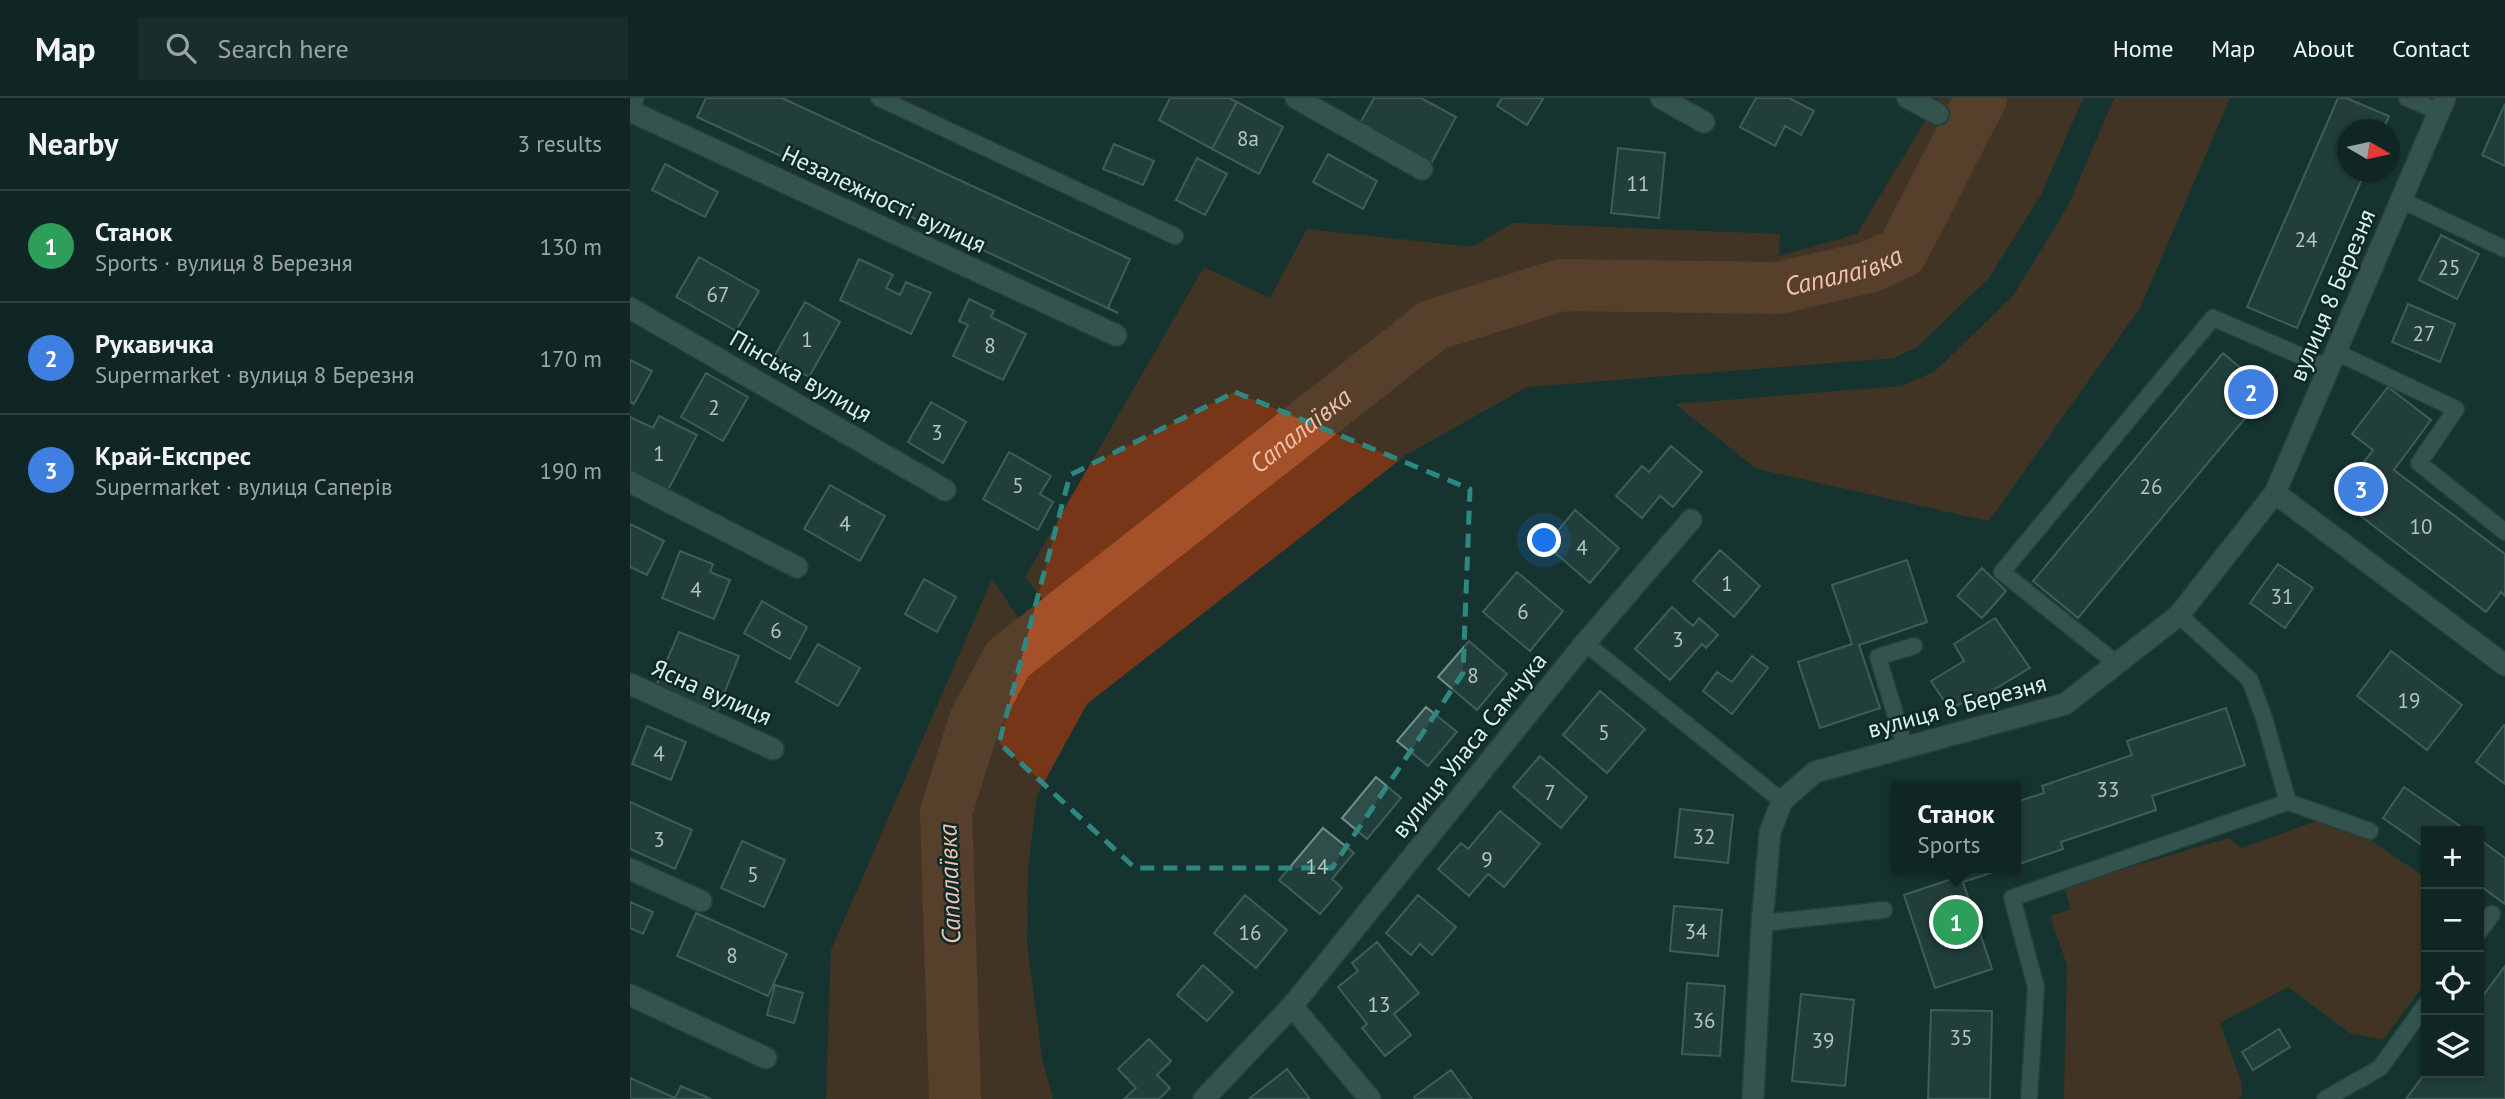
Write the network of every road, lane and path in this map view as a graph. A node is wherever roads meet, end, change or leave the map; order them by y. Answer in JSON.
{"nodes":[{"id":1,"x":633,"y":98,"type":"edge"},
{"id":2,"x":879,"y":98,"type":"edge"},
{"id":3,"x":1296,"y":98,"type":"edge"},
{"id":4,"x":1661,"y":98,"type":"edge"},
{"id":5,"x":1908,"y":98,"type":"edge"},
{"id":6,"x":2407,"y":98,"type":"edge"},
{"id":7,"x":630,"y":105,"type":"edge"},
{"id":8,"x":1325,"y":105,"type":"edge"},
{"id":9,"x":2442,"y":105,"type":"edge"},
{"id":10,"x":630,"y":111,"type":"edge"},
{"id":11,"x":1938,"y":114,"type":"dead end"},
{"id":12,"x":1704,"y":122,"type":"dead end"},
{"id":13,"x":1422,"y":169,"type":"dead end"},
{"id":14,"x":2401,"y":200,"type":"junction"},
{"id":15,"x":1175,"y":236,"type":"dead end"},
{"id":16,"x":2505,"y":249,"type":"edge"},
{"id":17,"x":630,"y":308,"type":"edge"},
{"id":18,"x":1116,"y":335,"type":"dead end"},
{"id":19,"x":2333,"y":360,"type":"junction"},
{"id":20,"x":630,"y":482,"type":"edge"},
{"id":21,"x":945,"y":490,"type":"dead end"},
{"id":22,"x":2275,"y":493,"type":"junction"},
{"id":23,"x":1691,"y":520,"type":"dead end"},
{"id":24,"x":2505,"y":531,"type":"edge"},
{"id":25,"x":797,"y":567,"type":"dead end"},
{"id":26,"x":2179,"y":615,"type":"junction"},
{"id":27,"x":1585,"y":643,"type":"junction"},
{"id":28,"x":1914,"y":646,"type":"dead end"},
{"id":29,"x":2117,"y":664,"type":"junction"},
{"id":30,"x":2505,"y":665,"type":"edge"},
{"id":31,"x":630,"y":684,"type":"edge"},
{"id":32,"x":1905,"y":747,"type":"junction"},
{"id":33,"x":774,"y":749,"type":"dead end"},
{"id":34,"x":1782,"y":801,"type":"junction"},
{"id":35,"x":2288,"y":802,"type":"junction"},
{"id":36,"x":2370,"y":831,"type":"dead end"},
{"id":37,"x":630,"y":869,"type":"edge"},
{"id":38,"x":701,"y":901,"type":"dead end"},
{"id":39,"x":1884,"y":909,"type":"dead end"},
{"id":40,"x":2492,"y":914,"type":"dead end"},
{"id":41,"x":1762,"y":923,"type":"junction"},
{"id":42,"x":2484,"y":925,"type":"edge"},
{"id":43,"x":630,"y":995,"type":"edge"},
{"id":44,"x":1292,"y":1006,"type":"junction"},
{"id":45,"x":2421,"y":1011,"type":"edge"},
{"id":46,"x":766,"y":1058,"type":"dead end"},
{"id":47,"x":1204,"y":1099,"type":"edge"},
{"id":48,"x":1370,"y":1099,"type":"edge"},
{"id":49,"x":1753,"y":1099,"type":"edge"},
{"id":50,"x":2028,"y":1099,"type":"edge"},
{"id":51,"x":2325,"y":1099,"type":"edge"}],
"edges":[{"from":1,"to":7,"type":"street"},
{"from":2,"to":15,"type":"lane"},
{"from":3,"to":8,"type":"street"},
{"from":4,"to":12,"type":"street"},
{"from":5,"to":11,"type":"street"},
{"from":6,"to":9,"type":"lane"},
{"from":8,"to":13,"type":"street"},
{"from":9,"to":14,"type":"street","name":"вулиця 8 Березня"},
{"from":10,"to":18,"type":"street","name":"Незалежності вулиця"},
{"from":14,"to":16,"type":"lane"},
{"from":14,"to":19,"type":"street","name":"вулиця 8 Березня"},
{"from":17,"to":21,"type":"street","name":"Пінська вулиця"},
{"from":19,"to":22,"type":"street","name":"вулиця 8 Березня"},
{"from":19,"to":24,"type":"lane"},
{"from":19,"to":29,"type":"lane"},
{"from":20,"to":25,"type":"street"},
{"from":22,"to":26,"type":"street","name":"вулиця 8 Березня"},
{"from":22,"to":30,"type":"street"},
{"from":23,"to":27,"type":"street","name":"вулиця Уласа Самчука"},
{"from":26,"to":29,"type":"street","name":"вулиця 8 Березня"},
{"from":26,"to":35,"type":"lane"},
{"from":27,"to":34,"type":"lane"},
{"from":27,"to":44,"type":"street","name":"вулиця Уласа Самчука"},
{"from":28,"to":32,"type":"lane"},
{"from":29,"to":32,"type":"street","name":"вулиця 8 Березня"},
{"from":31,"to":33,"type":"street","name":"Ясна вулиця"},
{"from":32,"to":34,"type":"street","name":"вулиця 8 Березня"},
{"from":34,"to":41,"type":"street","name":"вулиця 8 Березня"},
{"from":35,"to":36,"type":"lane"},
{"from":35,"to":50,"type":"lane"},
{"from":37,"to":38,"type":"street"},
{"from":39,"to":41,"type":"lane"},
{"from":40,"to":42,"type":"lane"},
{"from":41,"to":49,"type":"street","name":"вулиця 8 Березня"},
{"from":43,"to":46,"type":"street"},
{"from":44,"to":47,"type":"street","name":"вулиця Уласа Самчука"},
{"from":44,"to":48,"type":"street"},
{"from":45,"to":51,"type":"lane"}]}
